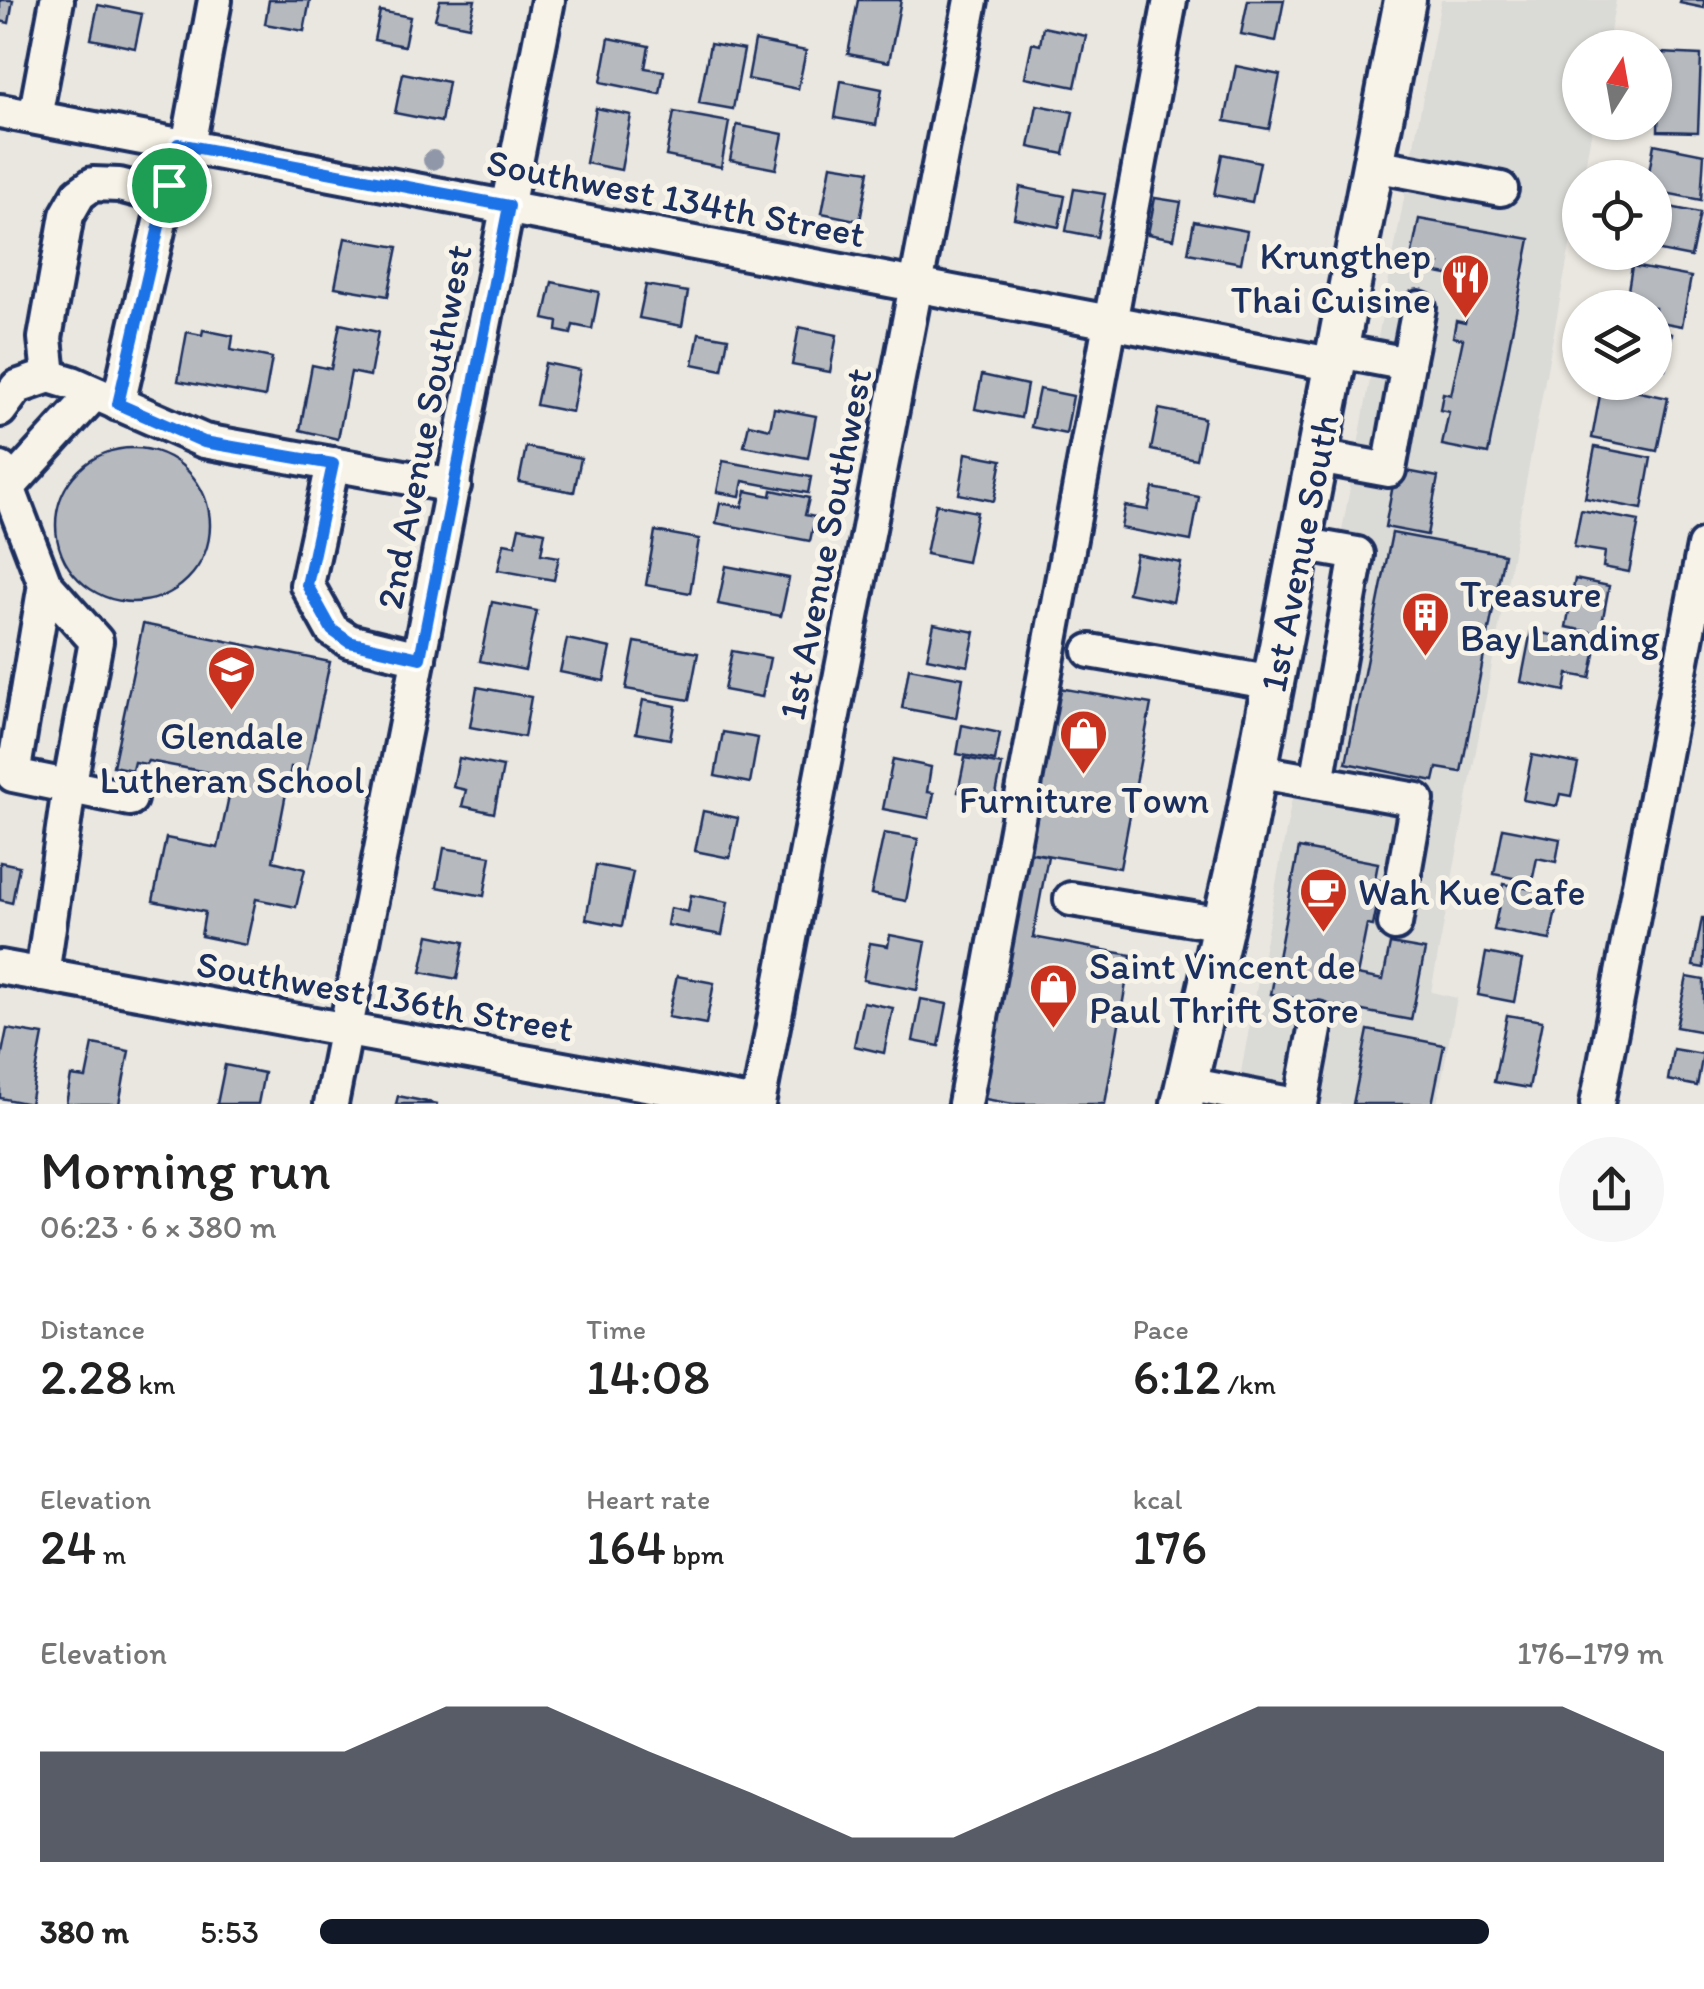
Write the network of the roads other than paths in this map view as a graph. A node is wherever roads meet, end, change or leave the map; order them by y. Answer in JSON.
{"nodes":[{"id":1,"x":58,"y":0,"type":"edge"},
{"id":2,"x":215,"y":0,"type":"edge"},
{"id":3,"x":548,"y":0,"type":"edge"},
{"id":4,"x":971,"y":0,"type":"edge"},
{"id":5,"x":1170,"y":0,"type":"edge"},
{"id":6,"x":1405,"y":0,"type":"edge"},
{"id":7,"x":0,"y":111,"type":"edge"},
{"id":8,"x":35,"y":117,"type":"junction"},
{"id":9,"x":183,"y":145,"type":"junction"},
{"id":10,"x":1374,"y":165,"type":"junction"},
{"id":11,"x":1501,"y":189,"type":"dead end"},
{"id":12,"x":166,"y":197,"type":"junction"},
{"id":13,"x":509,"y":206,"type":"junction"},
{"id":14,"x":916,"y":285,"type":"junction"},
{"id":15,"x":1419,"y":308,"type":"dead end"},
{"id":16,"x":1108,"y":322,"type":"junction"},
{"id":17,"x":1337,"y":358,"type":"junction"},
{"id":18,"x":1408,"y":364,"type":"junction"},
{"id":19,"x":49,"y":376,"type":"junction"},
{"id":20,"x":106,"y":399,"type":"junction"},
{"id":21,"x":0,"y":410,"type":"edge"},
{"id":22,"x":1318,"y":457,"type":"junction"},
{"id":23,"x":333,"y":464,"type":"junction"},
{"id":24,"x":4,"y":477,"type":"edge"},
{"id":25,"x":454,"y":486,"type":"junction"},
{"id":26,"x":1301,"y":544,"type":"junction"},
{"id":27,"x":1704,"y":546,"type":"edge"},
{"id":28,"x":45,"y":584,"type":"junction"},
{"id":29,"x":1090,"y":651,"type":"dead end"},
{"id":30,"x":420,"y":658,"type":"junction"},
{"id":31,"x":1274,"y":683,"type":"junction"},
{"id":32,"x":1255,"y":770,"type":"junction"},
{"id":33,"x":1317,"y":782,"type":"junction"},
{"id":34,"x":69,"y":788,"type":"junction"},
{"id":35,"x":130,"y":799,"type":"dead end"},
{"id":36,"x":1071,"y":899,"type":"dead end"},
{"id":37,"x":1223,"y":924,"type":"junction"},
{"id":38,"x":1395,"y":924,"type":"dead end"},
{"id":39,"x":0,"y":967,"type":"edge"},
{"id":40,"x":42,"y":974,"type":"junction"},
{"id":41,"x":1317,"y":1019,"type":"dead end"},
{"id":42,"x":346,"y":1030,"type":"junction"},
{"id":43,"x":1184,"y":1094,"type":"edge"},
{"id":44,"x":331,"y":1104,"type":"edge"},
{"id":45,"x":757,"y":1104,"type":"edge"},
{"id":46,"x":965,"y":1104,"type":"edge"},
{"id":47,"x":1290,"y":1104,"type":"edge"},
{"id":48,"x":1301,"y":1104,"type":"edge"},
{"id":49,"x":1597,"y":1104,"type":"edge"}],
"edges":[{"from":1,"to":8,"type":"street"},
{"from":2,"to":9,"type":"street"},
{"from":3,"to":13,"type":"street","name":"2nd Avenue Southwest"},
{"from":4,"to":14,"type":"street","name":"1st Avenue Southwest"},
{"from":5,"to":16,"type":"street"},
{"from":6,"to":10,"type":"main road","name":"1st Avenue South"},
{"from":7,"to":8,"type":"street","name":"Southwest 134th Street"},
{"from":8,"to":9,"type":"street","name":"Southwest 134th Street"},
{"from":9,"to":12,"type":"street"},
{"from":9,"to":13,"type":"street","name":"Southwest 134th Street"},
{"from":10,"to":11,"type":"street"},
{"from":10,"to":17,"type":"main road","name":"1st Avenue South"},
{"from":12,"to":19,"type":"street"},
{"from":12,"to":20,"type":"street"},
{"from":13,"to":14,"type":"street","name":"Southwest 134th Street"},
{"from":13,"to":25,"type":"street","name":"2nd Avenue Southwest"},
{"from":14,"to":16,"type":"street","name":"Southwest 134th Street"},
{"from":14,"to":45,"type":"street","name":"1st Avenue Southwest"},
{"from":15,"to":18,"type":"street"},
{"from":16,"to":17,"type":"street","name":"Southwest 134th Street"},
{"from":16,"to":46,"type":"street"},
{"from":17,"to":18,"type":"street","name":"Southwest 134th Street"},
{"from":17,"to":22,"type":"main road","name":"1st Avenue South"},
{"from":18,"to":22,"type":"street"},
{"from":19,"to":20,"type":"street"},
{"from":19,"to":21,"type":"street"},
{"from":20,"to":23,"type":"street"},
{"from":20,"to":24,"type":"street"},
{"from":22,"to":26,"type":"main road","name":"1st Avenue South"},
{"from":23,"to":25,"type":"street"},
{"from":23,"to":30,"type":"street"},
{"from":24,"to":28,"type":"street"},
{"from":25,"to":30,"type":"street","name":"2nd Avenue Southwest"},
{"from":26,"to":31,"type":"main road","name":"1st Avenue South"},
{"from":26,"to":33,"type":"street"},
{"from":27,"to":49,"type":"street"},
{"from":28,"to":34,"type":"street"},
{"from":28,"to":34,"type":"street"},
{"from":29,"to":31,"type":"street"},
{"from":30,"to":42,"type":"street","name":"2nd Avenue Southwest"},
{"from":31,"to":32,"type":"main road","name":"1st Avenue South"},
{"from":32,"to":33,"type":"street"},
{"from":32,"to":37,"type":"main road","name":"1st Avenue South"},
{"from":33,"to":38,"type":"street"},
{"from":34,"to":35,"type":"street"},
{"from":34,"to":40,"type":"street"},
{"from":36,"to":37,"type":"street"},
{"from":37,"to":43,"type":"main road","name":"1st Avenue South"},
{"from":39,"to":40,"type":"street","name":"Southwest 136th Street"},
{"from":40,"to":42,"type":"street","name":"Southwest 136th Street"},
{"from":41,"to":48,"type":"street"},
{"from":42,"to":44,"type":"street","name":"2nd Avenue Southwest"},
{"from":42,"to":45,"type":"street","name":"Southwest 136th Street"},
{"from":43,"to":47,"type":"street"}]}
